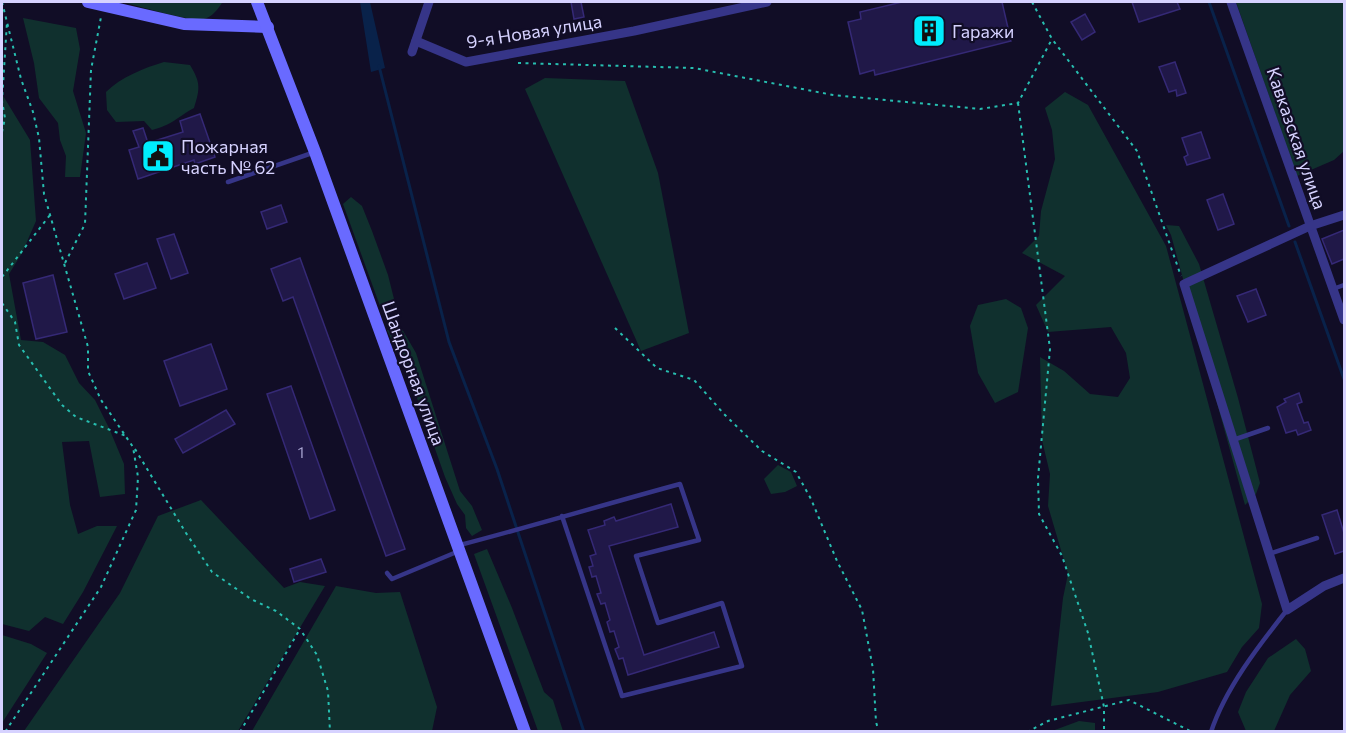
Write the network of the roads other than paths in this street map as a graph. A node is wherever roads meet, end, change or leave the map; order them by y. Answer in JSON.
{"nodes":[{"id":1,"x":88,"y":2,"type":"edge"},
{"id":2,"x":257,"y":2,"type":"edge"},
{"id":3,"x":429,"y":2,"type":"edge"},
{"id":4,"x":766,"y":2,"type":"edge"},
{"id":5,"x":1231,"y":2,"type":"edge"},
{"id":6,"x":268,"y":27,"type":"junction"},
{"id":7,"x":416,"y":40,"type":"junction"},
{"id":8,"x":412,"y":52,"type":"dead end"},
{"id":9,"x":315,"y":152,"type":"junction"},
{"id":10,"x":228,"y":182,"type":"dead end"},
{"id":11,"x":1344,"y":215,"type":"edge"},
{"id":12,"x":1310,"y":226,"type":"junction"},
{"id":13,"x":1344,"y":285,"type":"edge"},
{"id":14,"x":1333,"y":289,"type":"junction"},
{"id":15,"x":1343,"y":314,"type":"edge"},
{"id":16,"x":1268,"y":428,"type":"dead end"},
{"id":17,"x":1233,"y":440,"type":"junction"},
{"id":18,"x":562,"y":516,"type":"junction"},
{"id":19,"x":1317,"y":538,"type":"dead end"},
{"id":20,"x":458,"y":548,"type":"junction"},
{"id":21,"x":1269,"y":554,"type":"junction"},
{"id":22,"x":387,"y":573,"type":"dead end"},
{"id":23,"x":1344,"y":578,"type":"edge"},
{"id":24,"x":1287,"y":610,"type":"junction"},
{"id":25,"x":525,"y":732,"type":"edge"},
{"id":26,"x":1211,"y":732,"type":"edge"}],
"edges":[{"from":1,"to":6,"type":"street"},
{"from":2,"to":6,"type":"street","name":"Шандорная улица"},
{"from":3,"to":7,"type":"street"},
{"from":4,"to":7,"type":"street","name":"9-я Новая улица"},
{"from":5,"to":12,"type":"street","name":"Кавказская улица"},
{"from":6,"to":9,"type":"street","name":"Шандорная улица"},
{"from":7,"to":8,"type":"street"},
{"from":9,"to":10,"type":"lane"},
{"from":9,"to":20,"type":"street","name":"Шандорная улица"},
{"from":11,"to":12,"type":"street"},
{"from":12,"to":14,"type":"street","name":"Кавказская улица"},
{"from":12,"to":17,"type":"street"},
{"from":13,"to":14,"type":"lane"},
{"from":14,"to":15,"type":"street","name":"Кавказская улица"},
{"from":16,"to":17,"type":"lane"},
{"from":17,"to":21,"type":"street"},
{"from":18,"to":18,"type":"lane"},
{"from":18,"to":20,"type":"lane"},
{"from":19,"to":21,"type":"lane"},
{"from":20,"to":22,"type":"lane"},
{"from":20,"to":25,"type":"street","name":"Шандорная улица"},
{"from":21,"to":24,"type":"street"},
{"from":23,"to":24,"type":"street"},
{"from":24,"to":26,"type":"lane"}]}
